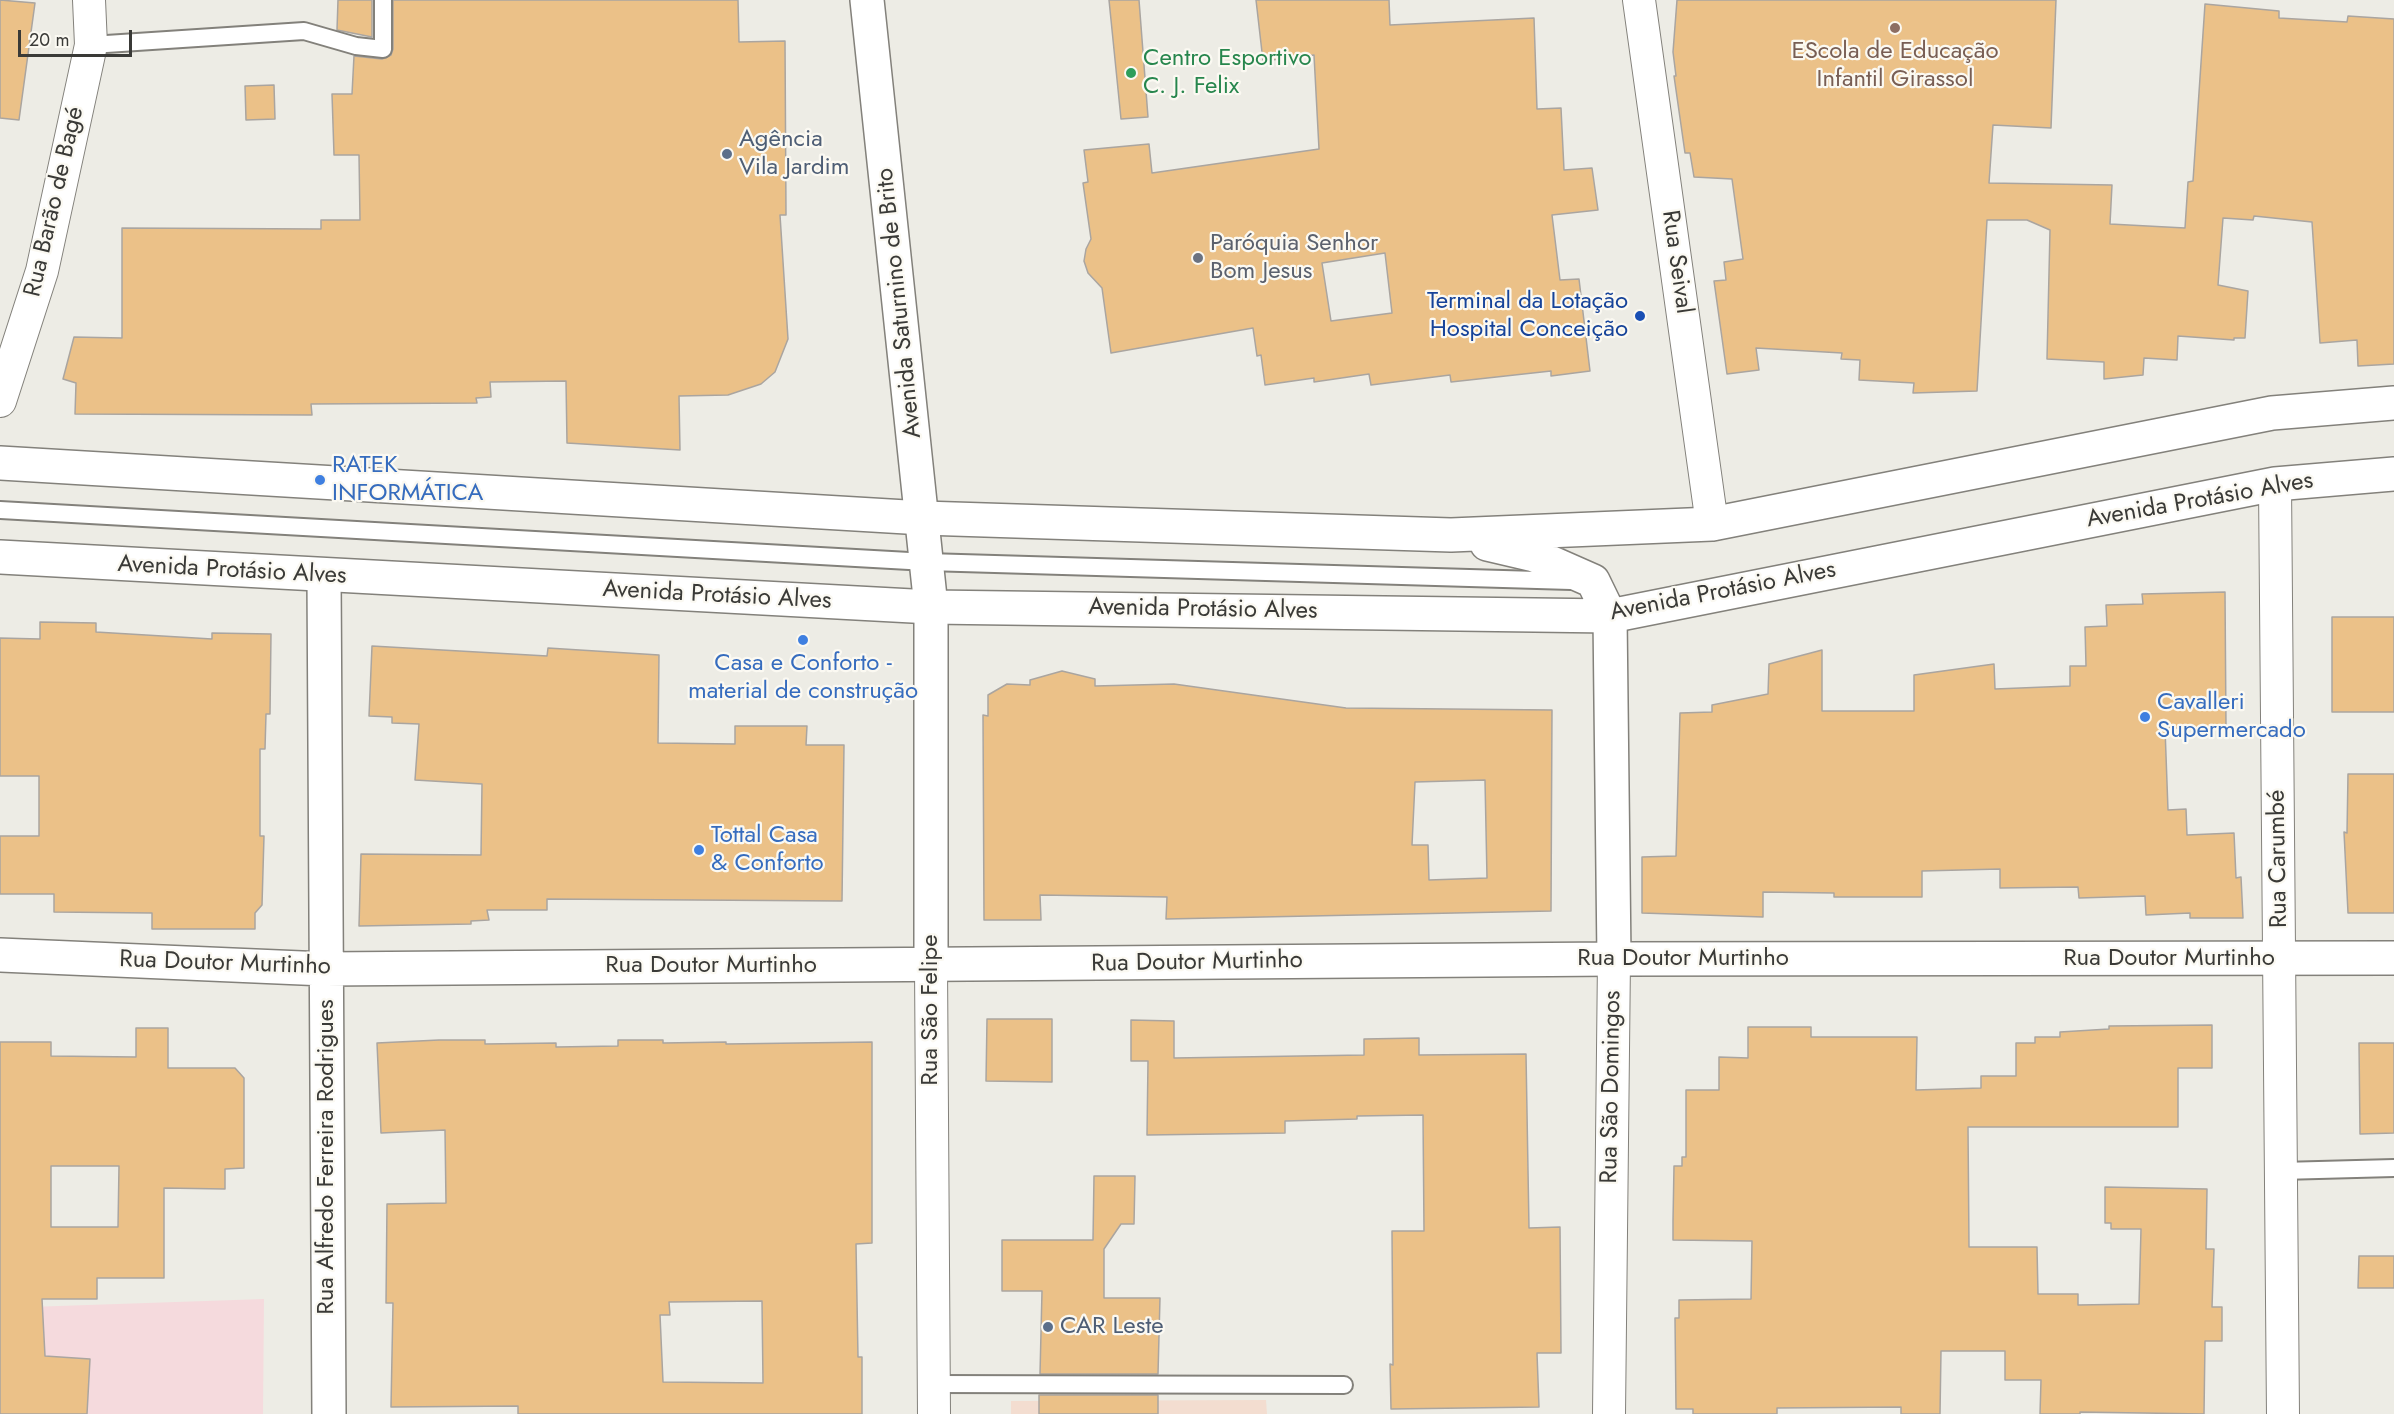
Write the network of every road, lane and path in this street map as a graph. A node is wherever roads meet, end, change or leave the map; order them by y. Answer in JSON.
{"nodes":[{"id":1,"x":89,"y":0,"type":"edge"},
{"id":2,"x":383,"y":0,"type":"edge"},
{"id":3,"x":867,"y":0,"type":"edge"},
{"id":4,"x":1639,"y":0,"type":"edge"},
{"id":5,"x":91,"y":45,"type":"junction"},
{"id":6,"x":0,"y":401,"type":"edge"},
{"id":7,"x":2394,"y":403,"type":"edge"},
{"id":8,"x":0,"y":463,"type":"edge"},
{"id":9,"x":2394,"y":474,"type":"edge"},
{"id":10,"x":2275,"y":484,"type":"junction"},
{"id":11,"x":0,"y":510,"type":"edge"},
{"id":12,"x":923,"y":518,"type":"junction"},
{"id":13,"x":1712,"y":524,"type":"junction"},
{"id":14,"x":1451,"y":535,"type":"junction"},
{"id":15,"x":0,"y":557,"type":"edge"},
{"id":16,"x":927,"y":562,"type":"junction"},
{"id":17,"x":324,"y":576,"type":"junction"},
{"id":18,"x":1593,"y":581,"type":"junction"},
{"id":19,"x":931,"y":607,"type":"junction"},
{"id":20,"x":1610,"y":616,"type":"junction"},
{"id":21,"x":0,"y":955,"type":"edge"},
{"id":22,"x":2394,"y":958,"type":"edge"},
{"id":23,"x":1614,"y":959,"type":"junction"},
{"id":24,"x":2280,"y":959,"type":"junction"},
{"id":25,"x":931,"y":965,"type":"junction"},
{"id":26,"x":325,"y":969,"type":"junction"},
{"id":27,"x":2394,"y":1168,"type":"edge"},
{"id":28,"x":2281,"y":1171,"type":"junction"},
{"id":29,"x":1344,"y":1384,"type":"dead end"},
{"id":30,"x":933,"y":1399,"type":"edge"},
{"id":31,"x":329,"y":1414,"type":"edge"},
{"id":32,"x":1609,"y":1414,"type":"edge"},
{"id":33,"x":2283,"y":1414,"type":"edge"}],
"edges":[{"from":1,"to":5,"type":"street","name":"Rua Barão de Bagé"},
{"from":2,"to":5,"type":"lane"},
{"from":3,"to":12,"type":"main road","name":"Avenida Saturnino de Brito"},
{"from":4,"to":13,"type":"street","name":"Rua Seival"},
{"from":5,"to":6,"type":"street","name":"Rua Barão de Bagé"},
{"from":7,"to":13,"type":"main road"},
{"from":8,"to":12,"type":"main road"},
{"from":9,"to":10,"type":"main road","name":"Avenida Protásio Alves"},
{"from":10,"to":20,"type":"main road","name":"Avenida Protásio Alves"},
{"from":10,"to":24,"type":"street","name":"Rua Carumbé"},
{"from":11,"to":16,"type":"lane"},
{"from":12,"to":14,"type":"main road"},
{"from":12,"to":16,"type":"main road","name":"Avenida Saturnino de Brito"},
{"from":13,"to":14,"type":"main road"},
{"from":14,"to":18,"type":"main road"},
{"from":15,"to":17,"type":"main road","name":"Avenida Protásio Alves"},
{"from":16,"to":18,"type":"lane"},
{"from":16,"to":19,"type":"main road","name":"Avenida Saturnino de Brito"},
{"from":17,"to":19,"type":"main road","name":"Avenida Protásio Alves"},
{"from":17,"to":26,"type":"main road","name":"Rua Alfredo Ferreira Rodrigues"},
{"from":18,"to":20,"type":"main road"},
{"from":19,"to":20,"type":"main road","name":"Avenida Protásio Alves"},
{"from":19,"to":25,"type":"main road","name":"Rua São Felipe"},
{"from":20,"to":23,"type":"main road","name":"Rua São Domingos"},
{"from":21,"to":26,"type":"main road","name":"Rua Doutor Murtinho"},
{"from":22,"to":24,"type":"main road","name":"Rua Doutor Murtinho"},
{"from":23,"to":24,"type":"main road","name":"Rua Doutor Murtinho"},
{"from":23,"to":25,"type":"main road","name":"Rua Doutor Murtinho"},
{"from":23,"to":32,"type":"street","name":"Rua São Domingos"},
{"from":24,"to":28,"type":"street","name":"Rua Carumbé"},
{"from":25,"to":26,"type":"main road","name":"Rua Doutor Murtinho"},
{"from":25,"to":30,"type":"street","name":"Rua São Felipe"},
{"from":26,"to":31,"type":"main road","name":"Rua Alfredo Ferreira Rodrigues"},
{"from":27,"to":28,"type":"lane"},
{"from":28,"to":33,"type":"street","name":"Rua Carumbé"},
{"from":29,"to":30,"type":"lane"}]}
